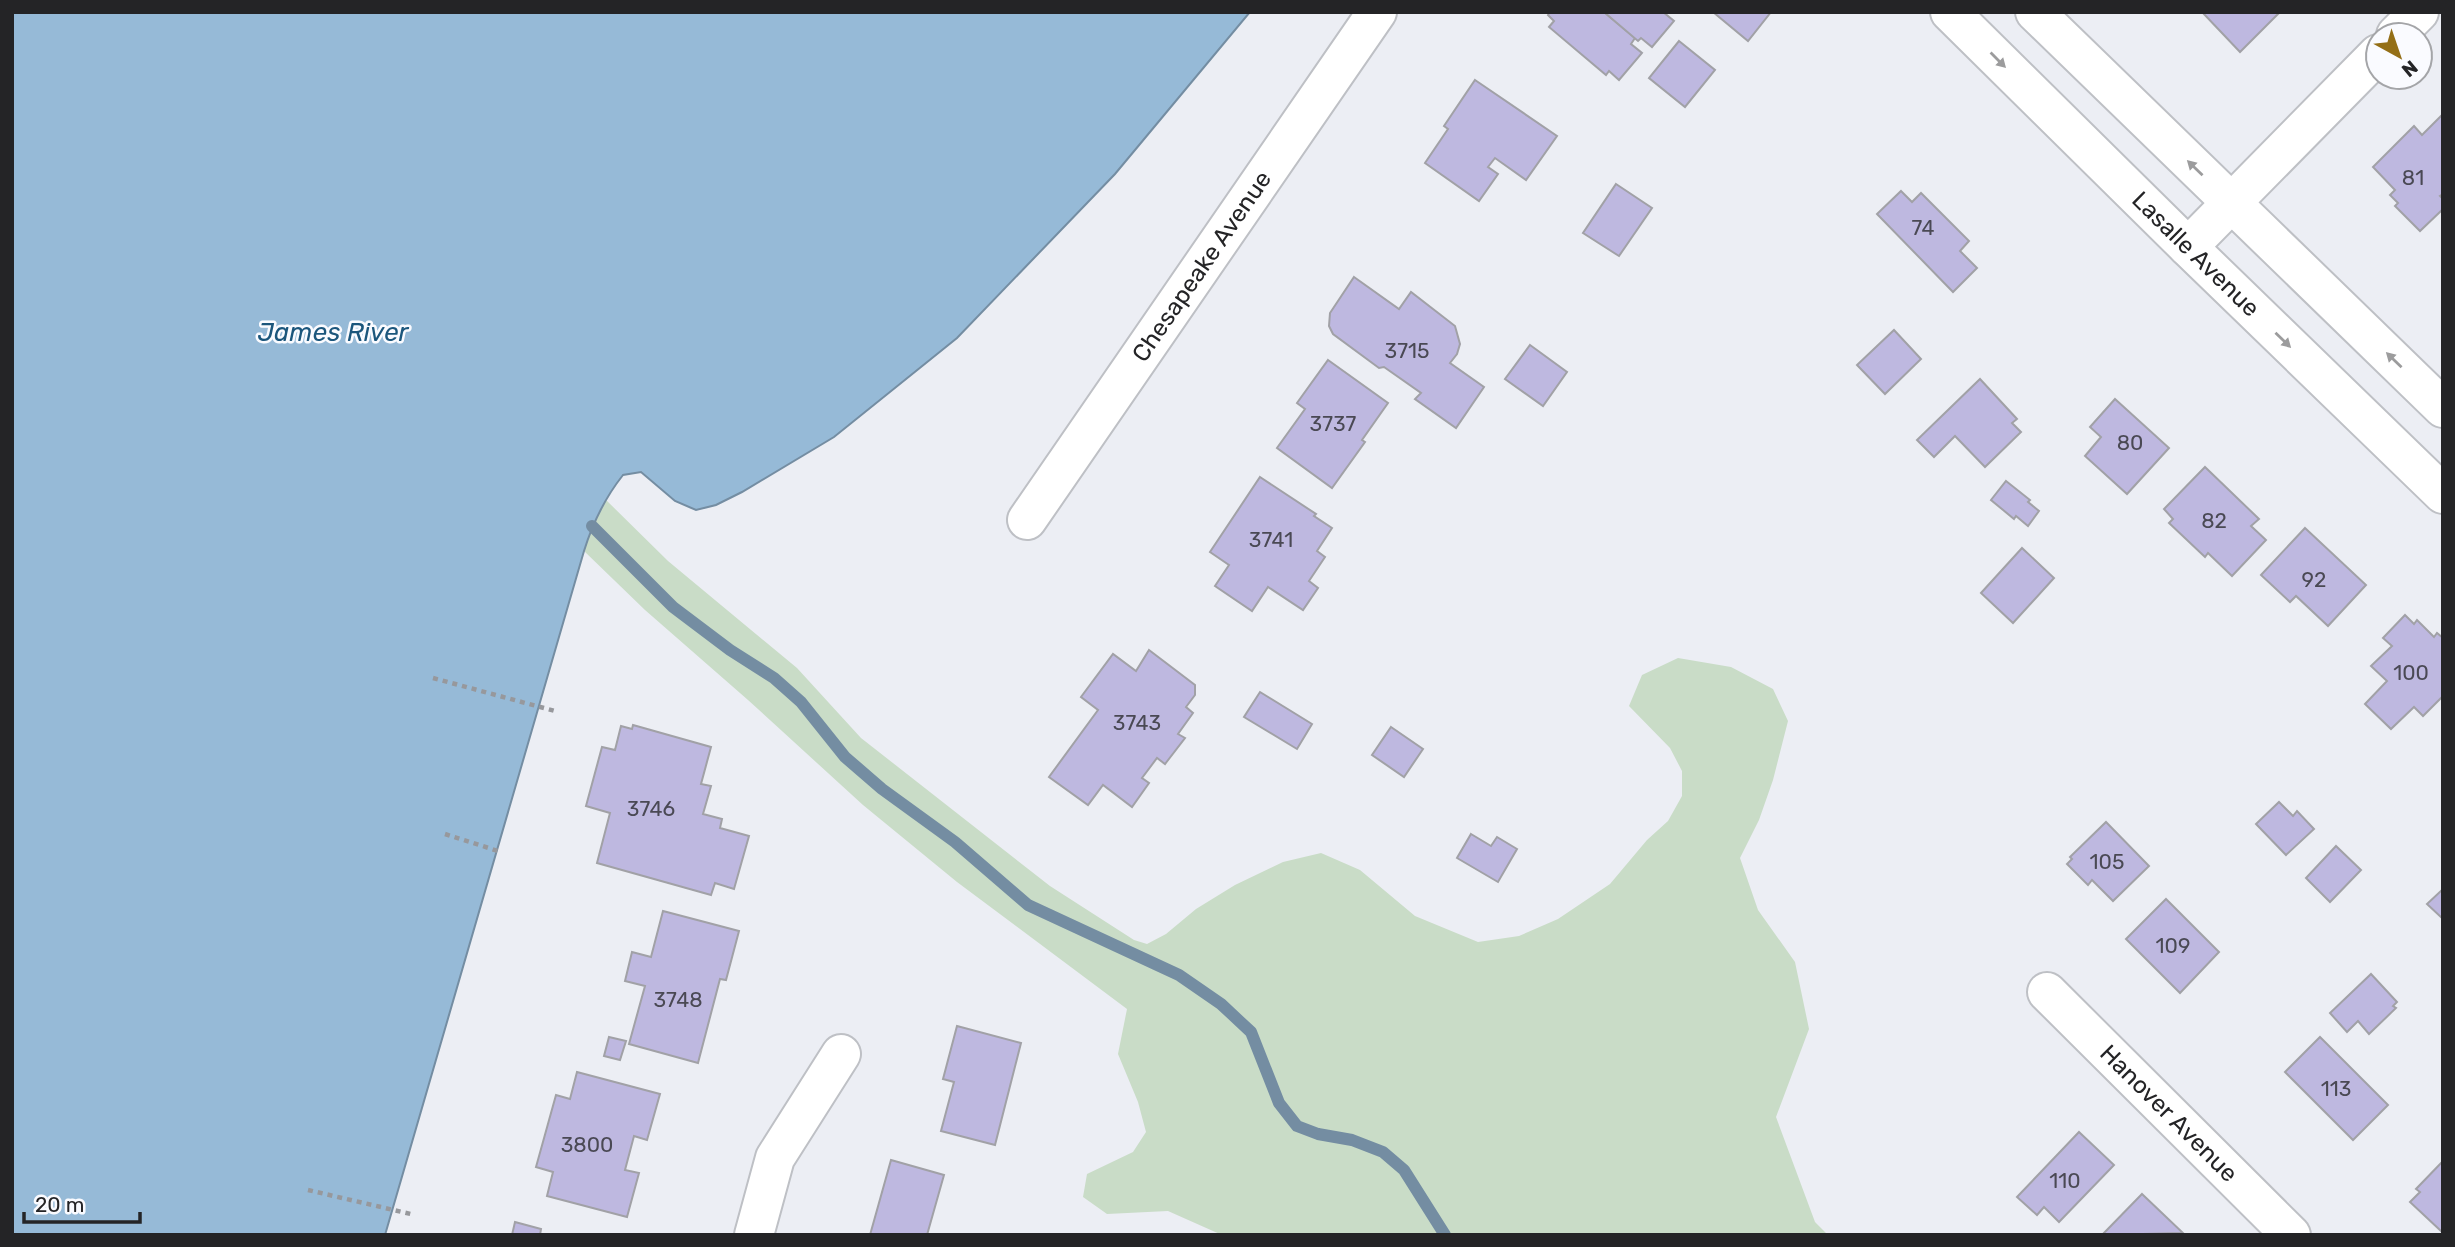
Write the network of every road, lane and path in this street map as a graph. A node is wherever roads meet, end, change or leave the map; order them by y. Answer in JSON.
{"nodes":[{"id":1,"x":1377,"y":12,"type":"edge"},
{"id":2,"x":1950,"y":12,"type":"edge"},
{"id":3,"x":2035,"y":12,"type":"edge"},
{"id":4,"x":2364,"y":68,"type":"edge"},
{"id":5,"x":2232,"y":203,"type":"junction"},
{"id":6,"x":2188,"y":247,"type":"junction"},
{"id":7,"x":2443,"y":408,"type":"edge"},
{"id":8,"x":2443,"y":494,"type":"edge"},
{"id":9,"x":1027,"y":520,"type":"dead end"},
{"id":10,"x":433,"y":678,"type":"dead end"},
{"id":11,"x":555,"y":711,"type":"dead end"},
{"id":12,"x":444,"y":834,"type":"dead end"},
{"id":13,"x":498,"y":850,"type":"dead end"},
{"id":14,"x":2047,"y":992,"type":"dead end"},
{"id":15,"x":841,"y":1054,"type":"dead end"},
{"id":16,"x":308,"y":1190,"type":"dead end"},
{"id":17,"x":415,"y":1215,"type":"dead end"},
{"id":18,"x":754,"y":1235,"type":"edge"},
{"id":19,"x":2291,"y":1235,"type":"edge"}],
"edges":[{"from":1,"to":9,"type":"street","name":"Chesapeake Avenue"},
{"from":2,"to":6,"type":"street","name":"Lasalle Avenue","one_way":true},
{"from":5,"to":3,"type":"street","one_way":true},
{"from":4,"to":5,"type":"street"},
{"from":5,"to":6,"type":"street"},
{"from":7,"to":5,"type":"street","one_way":true},
{"from":6,"to":8,"type":"street","name":"Lasalle Avenue","one_way":true},
{"from":10,"to":11,"type":"path"},
{"from":12,"to":13,"type":"path"},
{"from":14,"to":19,"type":"street","name":"Hanover Avenue"},
{"from":15,"to":18,"type":"street"},
{"from":16,"to":17,"type":"path"}]}
